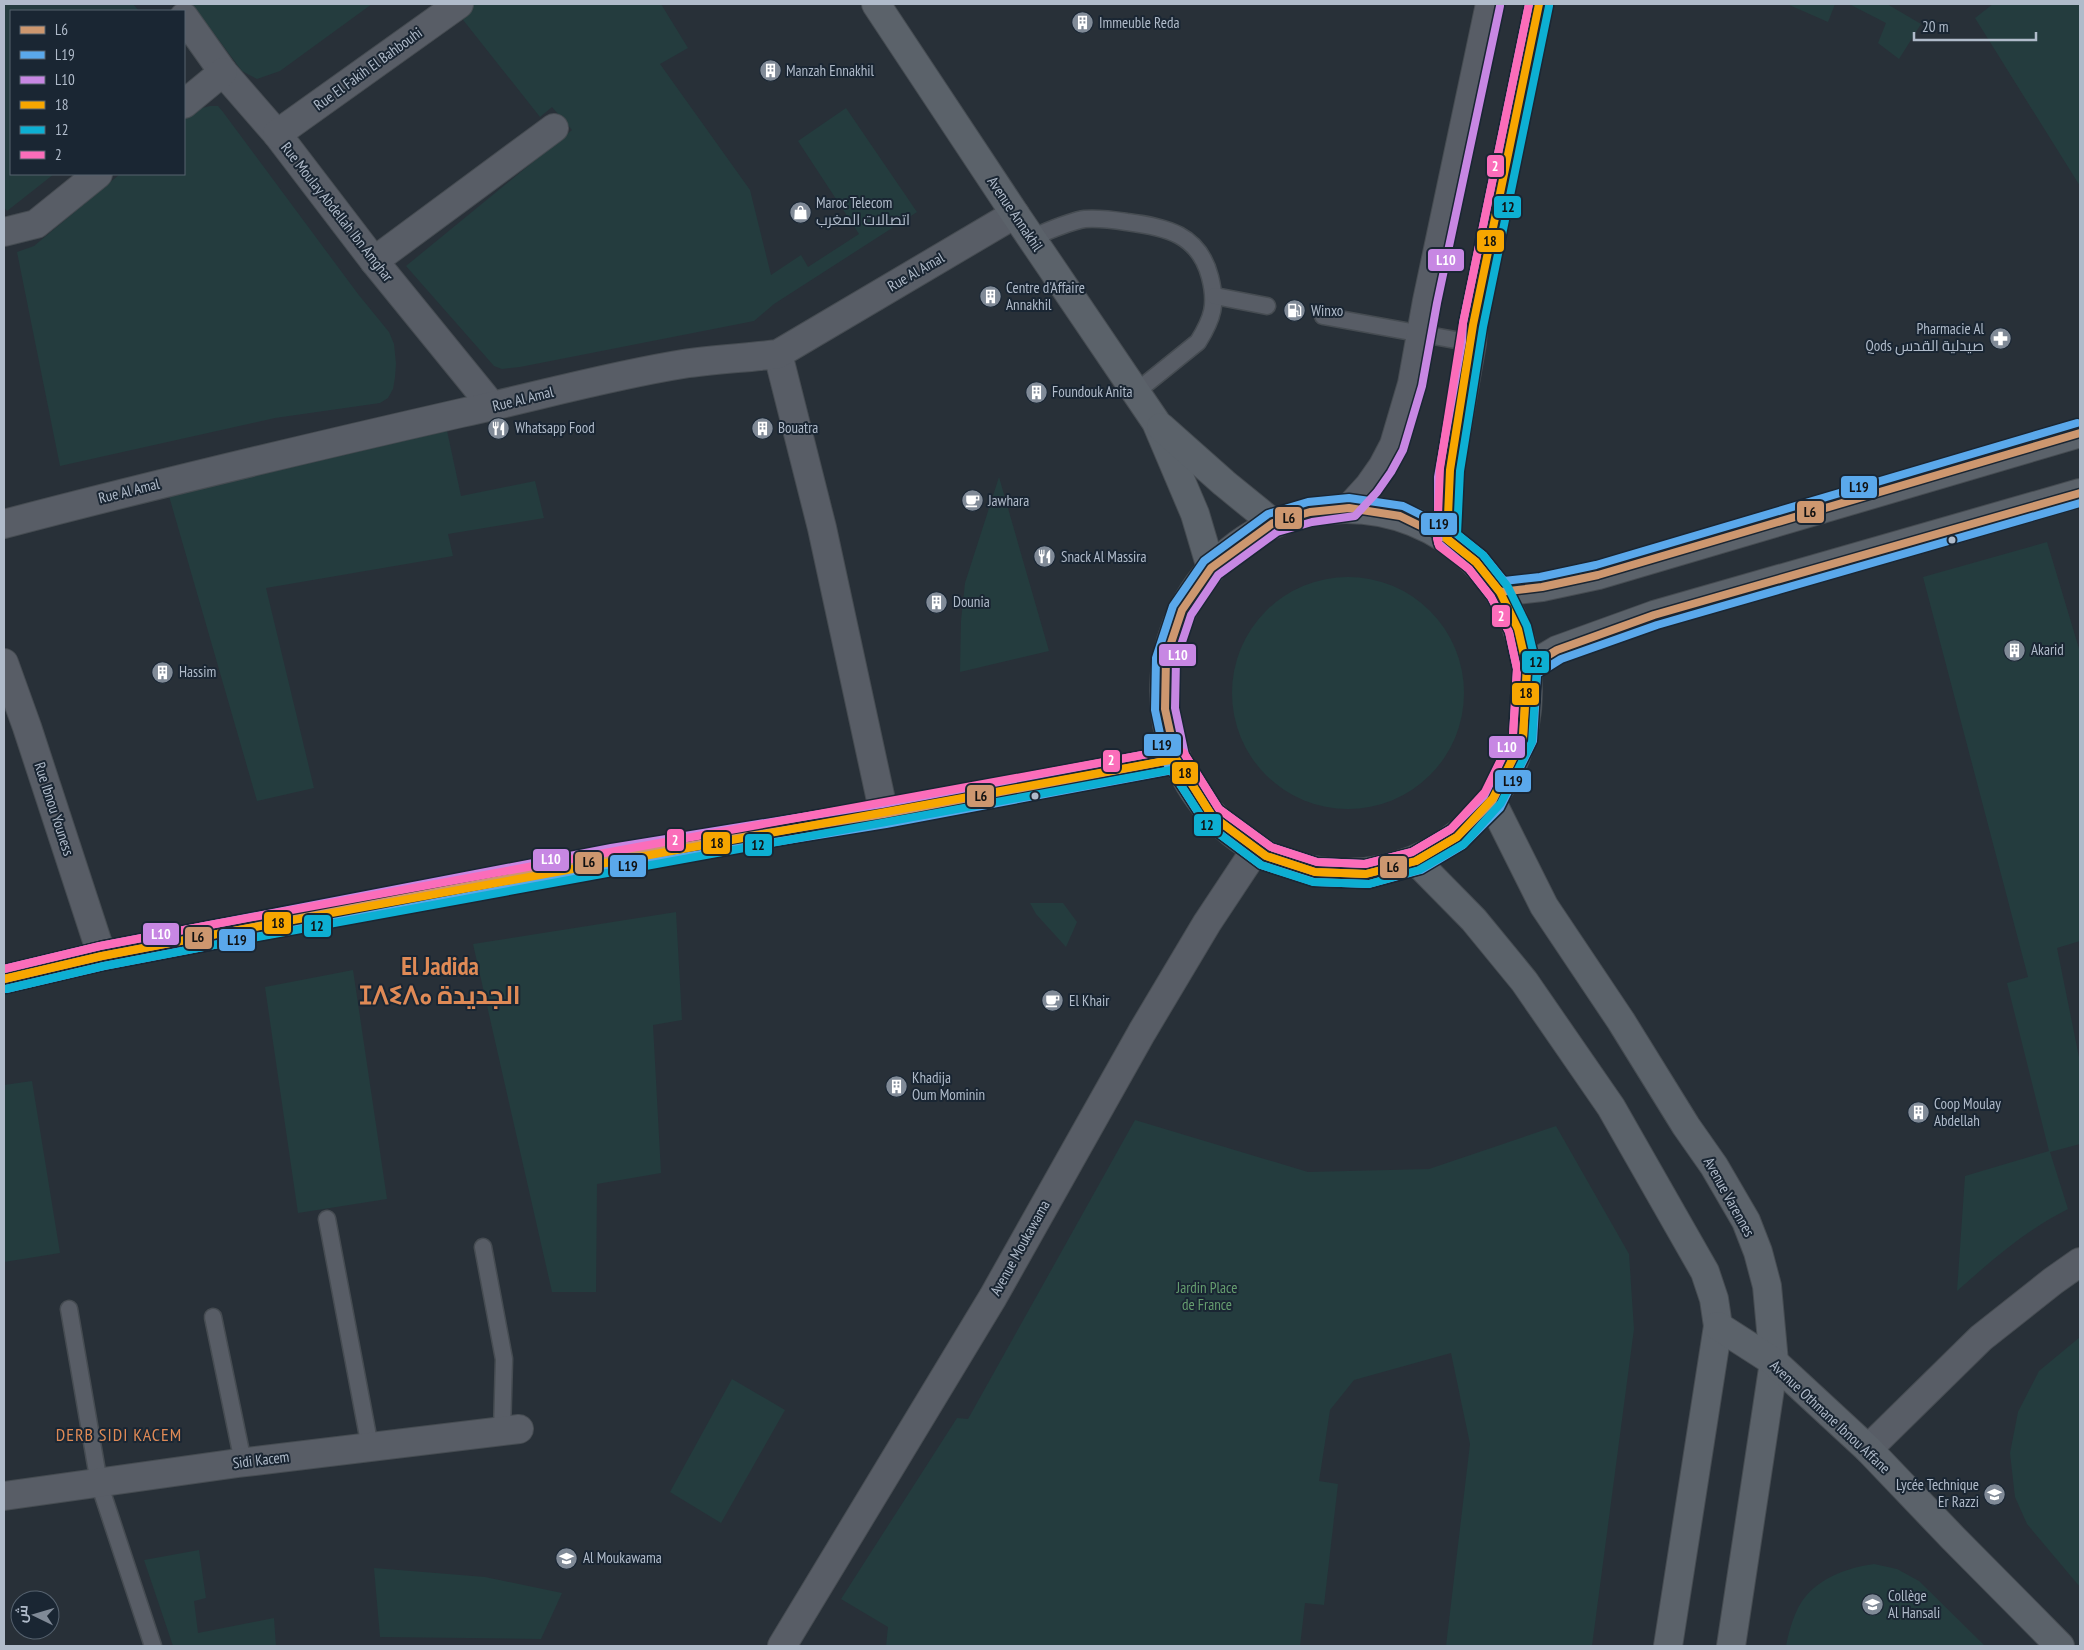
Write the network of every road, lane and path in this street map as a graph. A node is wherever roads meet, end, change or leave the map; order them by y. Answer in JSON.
{"nodes":[{"id":1,"x":459,"y":4,"type":"edge"},
{"id":2,"x":876,"y":4,"type":"edge"},
{"id":3,"x":1490,"y":4,"type":"edge"},
{"id":4,"x":1539,"y":4,"type":"edge"},
{"id":5,"x":185,"y":18,"type":"edge"},
{"id":6,"x":223,"y":72,"type":"junction"},
{"id":7,"x":185,"y":103,"type":"edge"},
{"id":8,"x":554,"y":128,"type":"dead end"},
{"id":9,"x":277,"y":134,"type":"junction"},
{"id":10,"x":97,"y":175,"type":"edge"},
{"id":11,"x":1015,"y":214,"type":"junction"},
{"id":12,"x":4,"y":232,"type":"edge"},
{"id":13,"x":1031,"y":238,"type":"junction"},
{"id":14,"x":374,"y":261,"type":"junction"},
{"id":15,"x":1215,"y":296,"type":"junction"},
{"id":16,"x":1267,"y":306,"type":"dead end"},
{"id":17,"x":1324,"y":316,"type":"dead end"},
{"id":18,"x":1420,"y":334,"type":"junction"},
{"id":19,"x":1472,"y":343,"type":"junction"},
{"id":20,"x":778,"y":354,"type":"junction"},
{"id":21,"x":1136,"y":392,"type":"junction"},
{"id":22,"x":492,"y":406,"type":"junction"},
{"id":23,"x":1156,"y":422,"type":"junction"},
{"id":24,"x":2080,"y":433,"type":"edge"},
{"id":25,"x":2080,"y":493,"type":"edge"},
{"id":26,"x":1349,"y":508,"type":"junction"},
{"id":27,"x":1273,"y":523,"type":"junction"},
{"id":28,"x":4,"y":524,"type":"edge"},
{"id":29,"x":1447,"y":539,"type":"junction"},
{"id":30,"x":1211,"y":568,"type":"junction"},
{"id":31,"x":1500,"y":592,"type":"junction"},
{"id":32,"x":4,"y":663,"type":"edge"},
{"id":33,"x":1527,"y":668,"type":"junction"},
{"id":34,"x":1176,"y":759,"type":"junction"},
{"id":35,"x":1492,"y":802,"type":"junction"},
{"id":36,"x":884,"y":814,"type":"junction"},
{"id":37,"x":1256,"y":849,"type":"junction"},
{"id":38,"x":1416,"y":861,"type":"junction"},
{"id":39,"x":102,"y":956,"type":"junction"},
{"id":40,"x":4,"y":980,"type":"edge"},
{"id":41,"x":327,"y":1218,"type":"dead end"},
{"id":42,"x":483,"y":1247,"type":"dead end"},
{"id":43,"x":2080,"y":1262,"type":"edge"},
{"id":44,"x":69,"y":1309,"type":"dead end"},
{"id":45,"x":213,"y":1317,"type":"dead end"},
{"id":46,"x":1718,"y":1326,"type":"junction"},
{"id":47,"x":1774,"y":1362,"type":"junction"},
{"id":48,"x":511,"y":1430,"type":"joint"},
{"id":49,"x":370,"y":1447,"type":"junction"},
{"id":50,"x":1868,"y":1449,"type":"junction"},
{"id":51,"x":243,"y":1462,"type":"junction"},
{"id":52,"x":99,"y":1483,"type":"junction"},
{"id":53,"x":4,"y":1496,"type":"edge"},
{"id":54,"x":153,"y":1646,"type":"edge"},
{"id":55,"x":782,"y":1646,"type":"edge"},
{"id":56,"x":1668,"y":1646,"type":"edge"},
{"id":57,"x":1731,"y":1646,"type":"edge"},
{"id":58,"x":2060,"y":1646,"type":"edge"}],
"edges":[{"from":1,"to":9,"type":"street","name":"Rue El Fakih El Bahbouhi"},
{"from":2,"to":11,"type":"main road","name":"Avenue Annakhil"},
{"from":3,"to":18,"type":"street"},
{"from":4,"to":19,"type":"street"},
{"from":5,"to":6,"type":"street","name":"Rue Moulay Abdellah Ibn Amghar"},
{"from":6,"to":7,"type":"street"},
{"from":6,"to":9,"type":"street","name":"Rue Moulay Abdellah Ibn Amghar"},
{"from":8,"to":14,"type":"street"},
{"from":9,"to":14,"type":"street","name":"Rue Moulay Abdellah Ibn Amghar"},
{"from":10,"to":12,"type":"street"},
{"from":11,"to":13,"type":"main road","name":"Avenue Annakhil"},
{"from":11,"to":20,"type":"street","name":"Rue Al Amal"},
{"from":13,"to":15,"type":"lane"},
{"from":13,"to":21,"type":"main road","name":"Avenue Annakhil"},
{"from":14,"to":22,"type":"street","name":"Rue Moulay Abdellah Ibn Amghar"},
{"from":15,"to":16,"type":"lane"},
{"from":15,"to":21,"type":"lane"},
{"from":17,"to":18,"type":"lane"},
{"from":18,"to":19,"type":"lane"},
{"from":18,"to":26,"type":"street"},
{"from":19,"to":29,"type":"street"},
{"from":20,"to":22,"type":"street","name":"Rue Al Amal"},
{"from":20,"to":36,"type":"street"},
{"from":21,"to":23,"type":"main road","name":"Avenue Annakhil"},
{"from":22,"to":28,"type":"street","name":"Rue Al Amal"},
{"from":23,"to":27,"type":"main road","name":"Avenue Annakhil"},
{"from":23,"to":30,"type":"main road","name":"Avenue Annakhil"},
{"from":24,"to":31,"type":"main road"},
{"from":25,"to":33,"type":"main road"},
{"from":26,"to":27,"type":"main road"},
{"from":26,"to":29,"type":"main road"},
{"from":27,"to":30,"type":"main road"},
{"from":29,"to":31,"type":"main road"},
{"from":30,"to":34,"type":"main road"},
{"from":31,"to":33,"type":"main road"},
{"from":32,"to":39,"type":"street","name":"Rue Ibnou Youness"},
{"from":33,"to":35,"type":"main road"},
{"from":34,"to":36,"type":"street"},
{"from":34,"to":37,"type":"main road"},
{"from":35,"to":38,"type":"main road"},
{"from":35,"to":47,"type":"main road","name":"Avenue Varennes"},
{"from":36,"to":39,"type":"street"},
{"from":37,"to":38,"type":"main road"},
{"from":37,"to":55,"type":"street","name":"Avenue Moukawama"},
{"from":38,"to":46,"type":"main road"},
{"from":39,"to":40,"type":"street"},
{"from":41,"to":49,"type":"lane"},
{"from":42,"to":48,"type":"lane"},
{"from":43,"to":50,"type":"street"},
{"from":44,"to":52,"type":"lane"},
{"from":45,"to":51,"type":"lane"},
{"from":46,"to":47,"type":"main road","name":"Avenue Othmane Ibnou Affane"},
{"from":46,"to":56,"type":"main road"},
{"from":47,"to":50,"type":"main road","name":"Avenue Othmane Ibnou Affane"},
{"from":47,"to":57,"type":"main road","name":"Avenue Varennes"},
{"from":48,"to":49,"type":"street","name":"Sidi Kacem"},
{"from":49,"to":51,"type":"street","name":"Sidi Kacem"},
{"from":50,"to":58,"type":"main road","name":"Avenue Othmane Ibnou Affane"},
{"from":51,"to":52,"type":"street","name":"Sidi Kacem"},
{"from":52,"to":53,"type":"street","name":"Sidi Kacem"},
{"from":52,"to":54,"type":"lane"}]}
